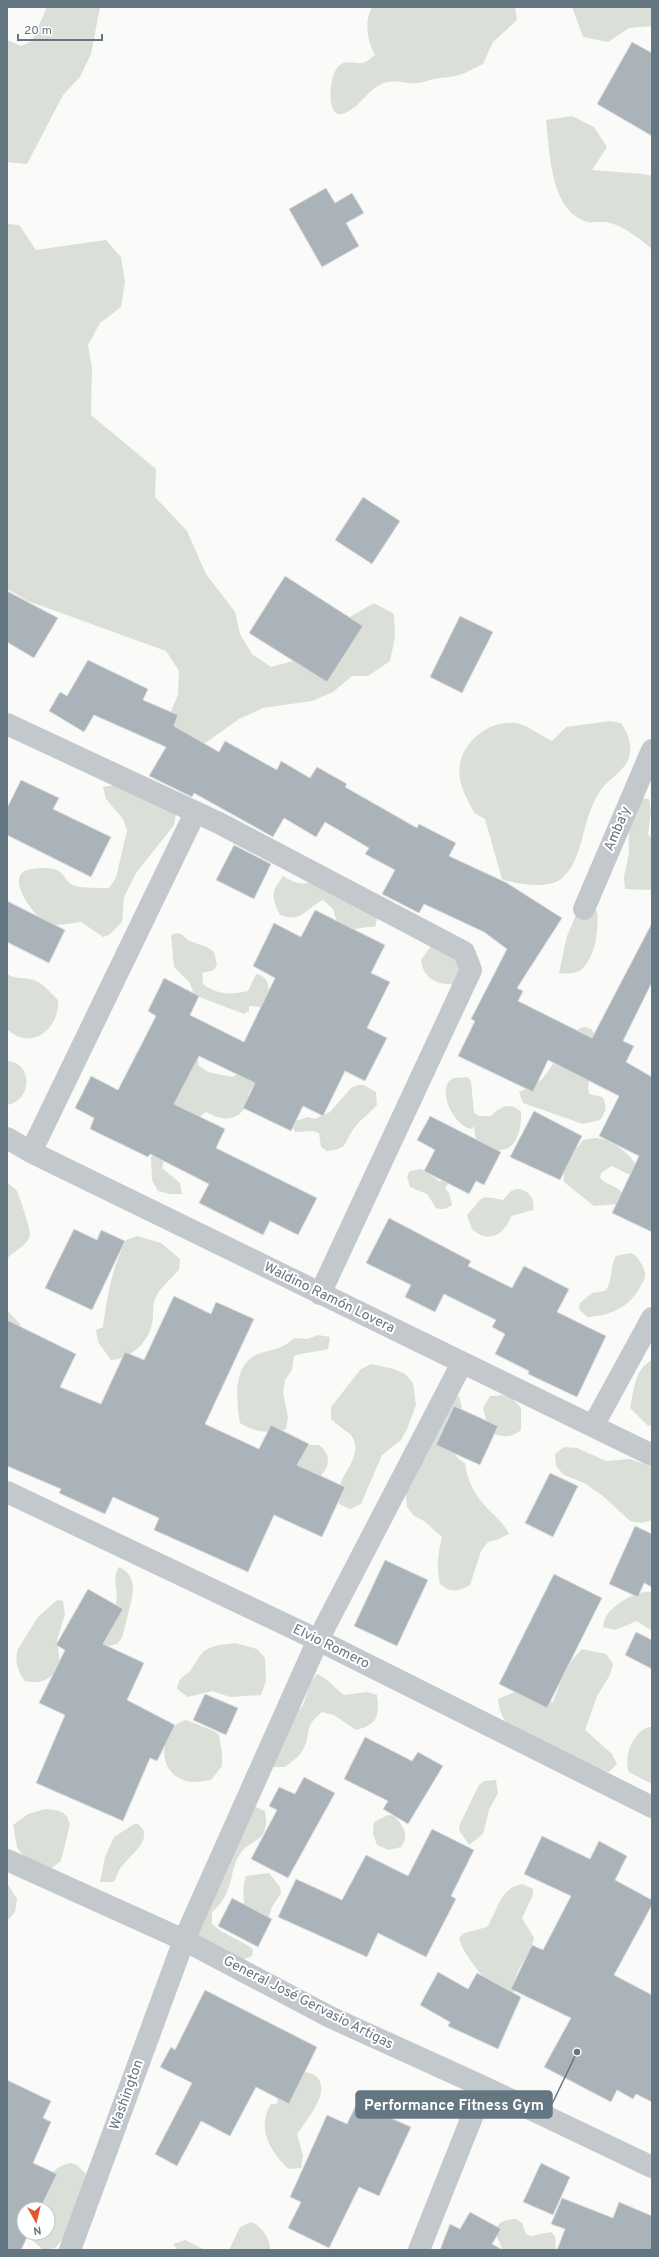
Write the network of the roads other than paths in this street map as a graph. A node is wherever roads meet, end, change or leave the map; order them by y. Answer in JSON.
{"nodes":[{"id":1,"x":7,"y":724,"type":"edge"},
{"id":2,"x":652,"y":750,"type":"edge"},
{"id":3,"x":195,"y":813,"type":"junction"},
{"id":4,"x":584,"y":909,"type":"dead end"},
{"id":5,"x":7,"y":1138,"type":"edge"},
{"id":6,"x":30,"y":1152,"type":"junction"},
{"id":7,"x":320,"y":1294,"type":"junction"},
{"id":8,"x":652,"y":1318,"type":"edge"},
{"id":9,"x":462,"y":1363,"type":"junction"},
{"id":10,"x":593,"y":1426,"type":"junction"},
{"id":11,"x":652,"y":1455,"type":"edge"},
{"id":12,"x":7,"y":1492,"type":"edge"},
{"id":13,"x":318,"y":1640,"type":"junction"},
{"id":14,"x":652,"y":1807,"type":"edge"},
{"id":15,"x":7,"y":1860,"type":"edge"},
{"id":16,"x":184,"y":1940,"type":"junction"},
{"id":17,"x":484,"y":2087,"type":"junction"},
{"id":18,"x":652,"y":2167,"type":"edge"},
{"id":19,"x":70,"y":2250,"type":"edge"},
{"id":20,"x":420,"y":2250,"type":"edge"}],
"edges":[{"from":1,"to":3,"type":"street"},
{"from":2,"to":4,"type":"street","name":"Amba'y"},
{"from":3,"to":6,"type":"street"},
{"from":3,"to":7,"type":"street"},
{"from":5,"to":6,"type":"street","name":"Waldino Ramón Lovera"},
{"from":6,"to":7,"type":"street","name":"Waldino Ramón Lovera"},
{"from":7,"to":9,"type":"street","name":"Waldino Ramón Lovera"},
{"from":8,"to":10,"type":"street"},
{"from":9,"to":10,"type":"street","name":"Waldino Ramón Lovera"},
{"from":9,"to":13,"type":"street","name":"Washington"},
{"from":10,"to":11,"type":"street","name":"Waldino Ramón Lovera"},
{"from":12,"to":13,"type":"street","name":"Elvio Romero"},
{"from":13,"to":14,"type":"street","name":"Elvio Romero"},
{"from":13,"to":16,"type":"street","name":"Washington"},
{"from":15,"to":16,"type":"street","name":"General José Gervasio Artigas"},
{"from":16,"to":17,"type":"street","name":"General José Gervasio Artigas"},
{"from":16,"to":19,"type":"street","name":"Washington"},
{"from":17,"to":18,"type":"street","name":"General José Gervasio Artigas"},
{"from":17,"to":20,"type":"street"}]}
